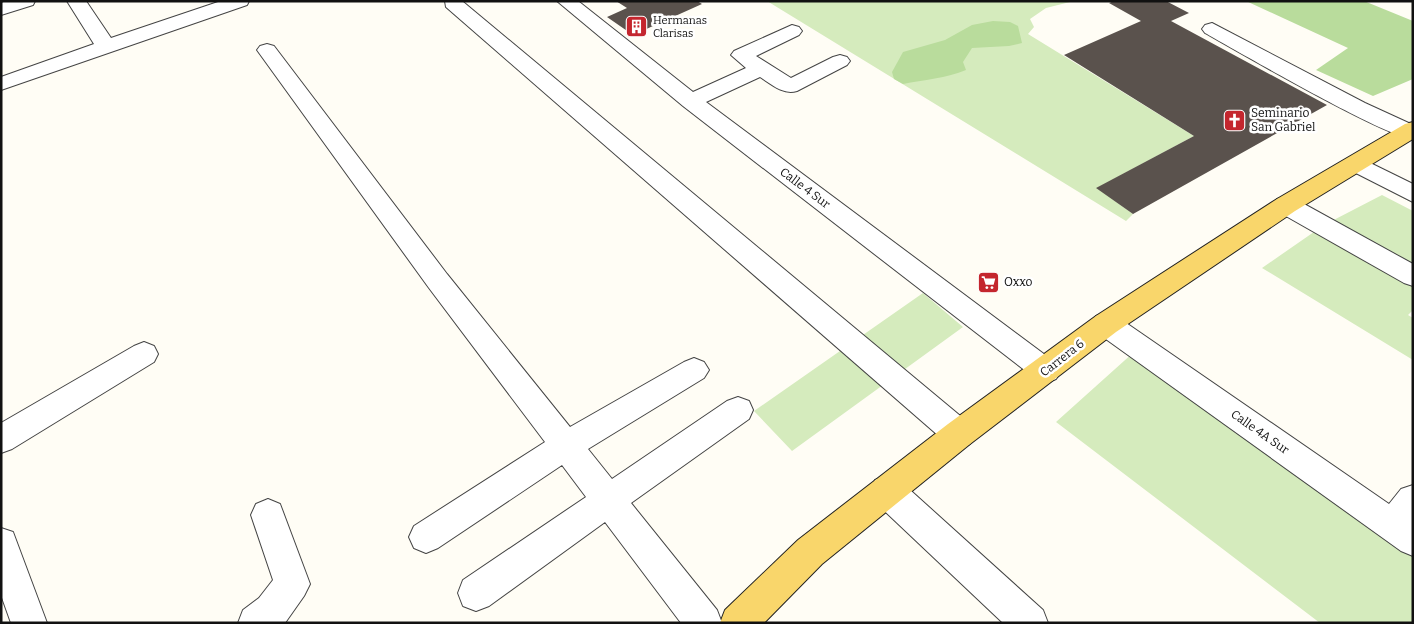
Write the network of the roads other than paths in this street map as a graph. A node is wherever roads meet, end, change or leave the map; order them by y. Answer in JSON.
{"nodes":[{"id":1,"x":26,"y":1,"type":"edge"},
{"id":2,"x":76,"y":1,"type":"edge"},
{"id":3,"x":174,"y":1,"type":"edge"},
{"id":4,"x":240,"y":1,"type":"edge"},
{"id":5,"x":566,"y":1,"type":"edge"},
{"id":6,"x":453,"y":3,"type":"dead end"},
{"id":7,"x":1,"y":9,"type":"edge"},
{"id":8,"x":186,"y":19,"type":"junction"},
{"id":9,"x":1212,"y":29,"type":"dead end"},
{"id":10,"x":792,"y":31,"type":"dead end"},
{"id":11,"x":104,"y":47,"type":"junction"},
{"id":12,"x":267,"y":50,"type":"dead end"},
{"id":13,"x":840,"y":61,"type":"dead end"},
{"id":14,"x":761,"y":69,"type":"junction"},
{"id":15,"x":1,"y":84,"type":"edge"},
{"id":16,"x":691,"y":101,"type":"junction"},
{"id":17,"x":1411,"y":131,"type":"edge"},
{"id":18,"x":1356,"y":164,"type":"junction"},
{"id":19,"x":1413,"y":194,"type":"edge"},
{"id":20,"x":1286,"y":205,"type":"junction"},
{"id":21,"x":1413,"y":276,"type":"edge"},
{"id":22,"x":1106,"y":324,"type":"junction"},
{"id":23,"x":144,"y":354,"type":"dead end"},
{"id":24,"x":694,"y":370,"type":"dead end"},
{"id":25,"x":1046,"y":372,"type":"junction"},
{"id":26,"x":738,"y":410,"type":"dead end"},
{"id":27,"x":959,"y":434,"type":"junction"},
{"id":28,"x":1,"y":439,"type":"edge"},
{"id":29,"x":565,"y":446,"type":"junction"},
{"id":30,"x":887,"y":491,"type":"junction"},
{"id":31,"x":607,"y":500,"type":"junction"},
{"id":32,"x":1413,"y":500,"type":"edge"},
{"id":33,"x":268,"y":515,"type":"dead end"},
{"id":34,"x":1402,"y":532,"type":"edge"},
{"id":35,"x":426,"y":537,"type":"dead end"},
{"id":36,"x":1,"y":544,"type":"edge"},
{"id":37,"x":476,"y":593,"type":"dead end"},
{"id":38,"x":745,"y":620,"type":"edge"},
{"id":39,"x":29,"y":623,"type":"edge"},
{"id":40,"x":256,"y":623,"type":"edge"},
{"id":41,"x":704,"y":623,"type":"edge"},
{"id":42,"x":1030,"y":623,"type":"edge"}],
"edges":[{"from":1,"to":7,"type":"street"},
{"from":2,"to":11,"type":"street"},
{"from":3,"to":8,"type":"street"},
{"from":4,"to":8,"type":"street"},
{"from":5,"to":16,"type":"street","name":"Calle 4 Sur"},
{"from":6,"to":27,"type":"street"},
{"from":8,"to":11,"type":"street"},
{"from":9,"to":17,"type":"street"},
{"from":10,"to":14,"type":"street"},
{"from":11,"to":15,"type":"street"},
{"from":12,"to":29,"type":"street"},
{"from":13,"to":14,"type":"street"},
{"from":14,"to":16,"type":"street"},
{"from":16,"to":25,"type":"street","name":"Calle 4 Sur"},
{"from":17,"to":18,"type":"main road","name":"Carrera 6"},
{"from":18,"to":19,"type":"street"},
{"from":18,"to":20,"type":"main road","name":"Carrera 6"},
{"from":20,"to":21,"type":"street"},
{"from":20,"to":22,"type":"main road","name":"Carrera 6"},
{"from":22,"to":25,"type":"main road","name":"Carrera 6"},
{"from":22,"to":34,"type":"street","name":"Calle 4A Sur"},
{"from":23,"to":28,"type":"street"},
{"from":24,"to":29,"type":"street"},
{"from":25,"to":27,"type":"main road","name":"Carrera 6"},
{"from":26,"to":31,"type":"street"},
{"from":27,"to":30,"type":"main road","name":"Carrera 6"},
{"from":29,"to":31,"type":"street"},
{"from":29,"to":35,"type":"street"},
{"from":30,"to":38,"type":"main road","name":"Carrera 6"},
{"from":30,"to":42,"type":"street"},
{"from":31,"to":37,"type":"street"},
{"from":31,"to":41,"type":"street"},
{"from":32,"to":34,"type":"street"},
{"from":33,"to":40,"type":"street"},
{"from":36,"to":39,"type":"street"}]}
